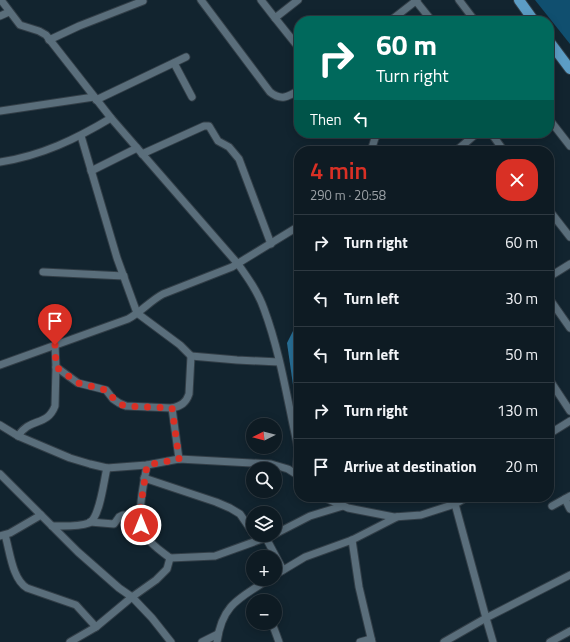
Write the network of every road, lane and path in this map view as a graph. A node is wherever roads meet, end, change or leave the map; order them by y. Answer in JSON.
{"nodes":[{"id":1,"x":0,"y":0,"type":"edge"},
{"id":2,"x":201,"y":0,"type":"edge"},
{"id":3,"x":261,"y":0,"type":"edge"},
{"id":4,"x":298,"y":0,"type":"edge"},
{"id":5,"x":417,"y":0,"type":"edge"},
{"id":6,"x":458,"y":0,"type":"edge"},
{"id":7,"x":519,"y":0,"type":"edge"},
{"id":8,"x":143,"y":1,"type":"dead end"},
{"id":9,"x":9,"y":12,"type":"junction"},
{"id":10,"x":0,"y":16,"type":"edge"},
{"id":11,"x":397,"y":16,"type":"edge"},
{"id":12,"x":428,"y":16,"type":"edge"},
{"id":13,"x":470,"y":16,"type":"edge"},
{"id":14,"x":530,"y":16,"type":"edge"},
{"id":15,"x":275,"y":18,"type":"junction"},
{"id":16,"x":49,"y":40,"type":"junction"},
{"id":17,"x":294,"y":42,"type":"edge"},
{"id":18,"x":554,"y":48,"type":"edge"},
{"id":19,"x":186,"y":57,"type":"dead end"},
{"id":20,"x":174,"y":63,"type":"junction"},
{"id":21,"x":570,"y":69,"type":"edge"},
{"id":22,"x":294,"y":93,"type":"edge"},
{"id":23,"x":192,"y":97,"type":"dead end"},
{"id":24,"x":95,"y":98,"type":"junction"},
{"id":25,"x":0,"y":111,"type":"edge"},
{"id":26,"x":110,"y":118,"type":"junction"},
{"id":27,"x":554,"y":125,"type":"edge"},
{"id":28,"x":81,"y":136,"type":"junction"},
{"id":29,"x":471,"y":138,"type":"edge"},
{"id":30,"x":462,"y":146,"type":"edge"},
{"id":31,"x":570,"y":146,"type":"edge"},
{"id":32,"x":140,"y":151,"type":"junction"},
{"id":33,"x":0,"y":162,"type":"edge"},
{"id":34,"x":91,"y":171,"type":"junction"},
{"id":35,"x":554,"y":216,"type":"edge"},
{"id":36,"x":294,"y":229,"type":"edge"},
{"id":37,"x":570,"y":237,"type":"edge"},
{"id":38,"x":270,"y":244,"type":"junction"},
{"id":39,"x":238,"y":264,"type":"junction"},
{"id":40,"x":570,"y":264,"type":"edge"},
{"id":41,"x":44,"y":272,"type":"dead end"},
{"id":42,"x":554,"y":274,"type":"edge"},
{"id":43,"x":124,"y":276,"type":"junction"},
{"id":44,"x":554,"y":305,"type":"edge"},
{"id":45,"x":137,"y":313,"type":"junction"},
{"id":46,"x":570,"y":328,"type":"edge"},
{"id":47,"x":55,"y":345,"type":"junction"},
{"id":48,"x":191,"y":356,"type":"junction"},
{"id":49,"x":279,"y":362,"type":"junction"},
{"id":50,"x":0,"y":365,"type":"edge"},
{"id":51,"x":56,"y":367,"type":"junction"},
{"id":52,"x":554,"y":392,"type":"edge"},
{"id":53,"x":172,"y":408,"type":"junction"},
{"id":54,"x":570,"y":411,"type":"edge"},
{"id":55,"x":570,"y":421,"type":"edge"},
{"id":56,"x":0,"y":425,"type":"edge"},
{"id":57,"x":294,"y":430,"type":"edge"},
{"id":58,"x":554,"y":431,"type":"edge"},
{"id":59,"x":18,"y":436,"type":"junction"},
{"id":60,"x":179,"y":459,"type":"junction"},
{"id":61,"x":147,"y":465,"type":"junction"},
{"id":62,"x":107,"y":468,"type":"junction"},
{"id":63,"x":294,"y":472,"type":"edge"},
{"id":64,"x":0,"y":474,"type":"edge"},
{"id":65,"x":144,"y":478,"type":"junction"},
{"id":66,"x":567,"y":497,"type":"edge"},
{"id":67,"x":334,"y":502,"type":"edge"},
{"id":68,"x":458,"y":502,"type":"edge"},
{"id":69,"x":455,"y":504,"type":"junction"},
{"id":70,"x":343,"y":506,"type":"junction"},
{"id":71,"x":552,"y":506,"type":"dead end"},
{"id":72,"x":570,"y":509,"type":"edge"},
{"id":73,"x":41,"y":515,"type":"junction"},
{"id":74,"x":140,"y":516,"type":"junction"},
{"id":75,"x":399,"y":517,"type":"junction"},
{"id":76,"x":90,"y":522,"type":"junction"},
{"id":77,"x":246,"y":523,"type":"edge"},
{"id":78,"x":52,"y":526,"type":"junction"},
{"id":79,"x":282,"y":530,"type":"edge"},
{"id":80,"x":3,"y":536,"type":"edge"},
{"id":81,"x":246,"y":540,"type":"edge"},
{"id":82,"x":352,"y":540,"type":"junction"},
{"id":83,"x":273,"y":542,"type":"edge"},
{"id":84,"x":170,"y":558,"type":"junction"},
{"id":85,"x":283,"y":570,"type":"joint"},
{"id":86,"x":570,"y":575,"type":"edge"},
{"id":87,"x":259,"y":586,"type":"edge"},
{"id":88,"x":132,"y":597,"type":"junction"},
{"id":89,"x":486,"y":618,"type":"junction"},
{"id":90,"x":96,"y":627,"type":"junction"},
{"id":91,"x":275,"y":630,"type":"edge"},
{"id":92,"x":570,"y":631,"type":"edge"},
{"id":93,"x":218,"y":634,"type":"junction"},
{"id":94,"x":168,"y":639,"type":"edge"},
{"id":95,"x":371,"y":640,"type":"edge"},
{"id":96,"x":70,"y":642,"type":"edge"},
{"id":97,"x":159,"y":642,"type":"edge"},
{"id":98,"x":202,"y":642,"type":"edge"},
{"id":99,"x":217,"y":642,"type":"edge"},
{"id":100,"x":279,"y":642,"type":"edge"},
{"id":101,"x":360,"y":642,"type":"edge"},
{"id":102,"x":444,"y":642,"type":"edge"},
{"id":103,"x":494,"y":642,"type":"edge"},
{"id":104,"x":550,"y":642,"type":"edge"}],
"edges":[{"from":1,"to":9,"type":"street"},
{"from":2,"to":22,"type":"street"},
{"from":3,"to":15,"type":"street"},
{"from":4,"to":15,"type":"street"},
{"from":5,"to":11,"type":"street"},
{"from":5,"to":12,"type":"street"},
{"from":6,"to":13,"type":"street"},
{"from":7,"to":14,"type":"main road"},
{"from":8,"to":16,"type":"street"},
{"from":9,"to":10,"type":"street"},
{"from":9,"to":16,"type":"street"},
{"from":15,"to":17,"type":"street"},
{"from":16,"to":24,"type":"street"},
{"from":18,"to":21,"type":"main road"},
{"from":19,"to":20,"type":"street"},
{"from":20,"to":23,"type":"street"},
{"from":20,"to":24,"type":"street"},
{"from":24,"to":25,"type":"street"},
{"from":24,"to":26,"type":"street"},
{"from":26,"to":28,"type":"street"},
{"from":26,"to":32,"type":"street"},
{"from":27,"to":31,"type":"street"},
{"from":28,"to":33,"type":"street"},
{"from":28,"to":34,"type":"street"},
{"from":29,"to":30,"type":"street"},
{"from":32,"to":34,"type":"street"},
{"from":32,"to":38,"type":"street"},
{"from":32,"to":39,"type":"street"},
{"from":34,"to":43,"type":"street"},
{"from":35,"to":37,"type":"street"},
{"from":36,"to":38,"type":"street"},
{"from":38,"to":39,"type":"street"},
{"from":39,"to":45,"type":"street"},
{"from":39,"to":49,"type":"street"},
{"from":40,"to":42,"type":"street"},
{"from":41,"to":43,"type":"street"},
{"from":43,"to":45,"type":"street"},
{"from":44,"to":46,"type":"street"},
{"from":45,"to":47,"type":"street"},
{"from":45,"to":48,"type":"street"},
{"from":47,"to":50,"type":"street"},
{"from":47,"to":51,"type":"street"},
{"from":48,"to":49,"type":"street"},
{"from":48,"to":53,"type":"street"},
{"from":49,"to":57,"type":"street"},
{"from":51,"to":53,"type":"street"},
{"from":51,"to":59,"type":"street"},
{"from":52,"to":54,"type":"street"},
{"from":53,"to":60,"type":"street"},
{"from":55,"to":58,"type":"street"},
{"from":56,"to":59,"type":"street"},
{"from":59,"to":62,"type":"street"},
{"from":60,"to":61,"type":"street"},
{"from":60,"to":63,"type":"street"},
{"from":61,"to":62,"type":"street"},
{"from":61,"to":65,"type":"street"},
{"from":62,"to":76,"type":"street"},
{"from":64,"to":73,"type":"street"},
{"from":65,"to":74,"type":"street"},
{"from":65,"to":77,"type":"street"},
{"from":66,"to":71,"type":"street"},
{"from":66,"to":72,"type":"street"},
{"from":67,"to":70,"type":"street"},
{"from":68,"to":69,"type":"street"},
{"from":69,"to":75,"type":"street"},
{"from":69,"to":89,"type":"street"},
{"from":70,"to":75,"type":"street"},
{"from":70,"to":79,"type":"street"},
{"from":73,"to":78,"type":"street"},
{"from":73,"to":80,"type":"street"},
{"from":74,"to":76,"type":"street"},
{"from":74,"to":84,"type":"street"},
{"from":75,"to":82,"type":"street"},
{"from":76,"to":78,"type":"street"},
{"from":78,"to":88,"type":"street"},
{"from":80,"to":90,"type":"street"},
{"from":81,"to":84,"type":"street"},
{"from":82,"to":85,"type":"street"},
{"from":82,"to":95,"type":"street"},
{"from":83,"to":85,"type":"street"},
{"from":84,"to":88,"type":"street"},
{"from":86,"to":89,"type":"street"},
{"from":87,"to":93,"type":"street"},
{"from":88,"to":90,"type":"street"},
{"from":88,"to":94,"type":"street"},
{"from":89,"to":102,"type":"street"},
{"from":89,"to":103,"type":"street"},
{"from":90,"to":96,"type":"street"},
{"from":91,"to":100,"type":"street"},
{"from":92,"to":104,"type":"street"},
{"from":93,"to":98,"type":"street"},
{"from":93,"to":99,"type":"street"},
{"from":94,"to":97,"type":"street"},
{"from":95,"to":101,"type":"street"}]}
